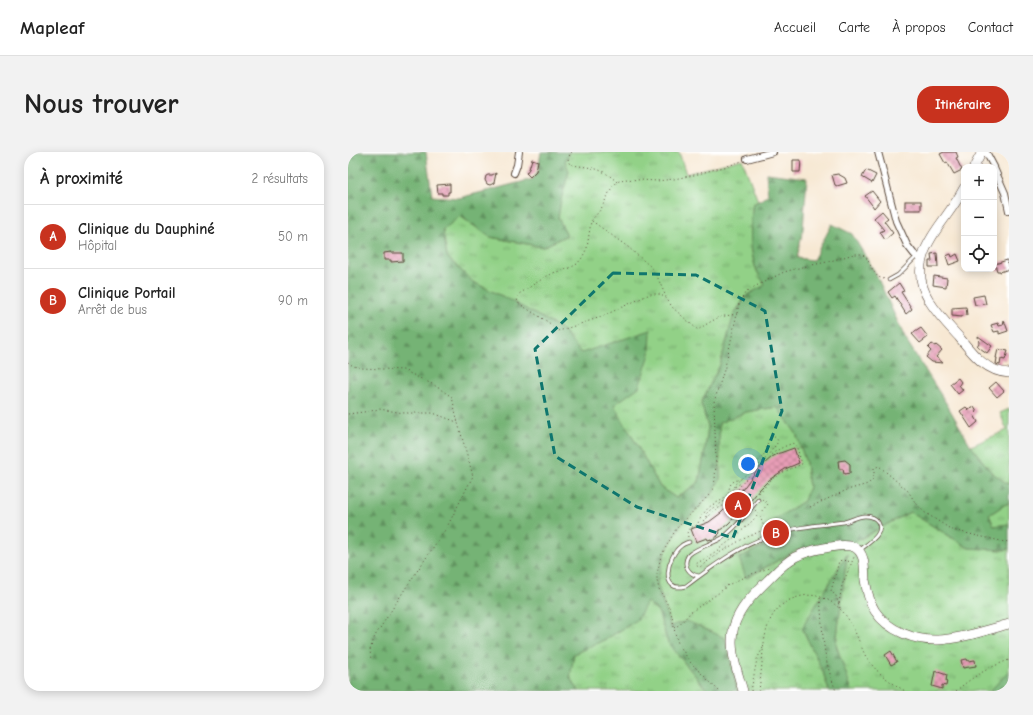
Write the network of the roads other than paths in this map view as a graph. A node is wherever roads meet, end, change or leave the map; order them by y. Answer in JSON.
{"nodes":[{"id":1,"x":519,"y":152,"type":"edge"},
{"id":2,"x":773,"y":152,"type":"edge"},
{"id":3,"x":878,"y":152,"type":"edge"},
{"id":4,"x":982,"y":152,"type":"edge"},
{"id":5,"x":986,"y":152,"type":"edge"},
{"id":6,"x":746,"y":159,"type":"road end"},
{"id":7,"x":976,"y":164,"type":"edge"},
{"id":8,"x":992,"y":164,"type":"edge"},
{"id":9,"x":514,"y":173,"type":"dead end"},
{"id":10,"x":997,"y":174,"type":"edge"},
{"id":11,"x":961,"y":193,"type":"edge"},
{"id":12,"x":1009,"y":211,"type":"edge"},
{"id":13,"x":919,"y":258,"type":"junction"},
{"id":14,"x":889,"y":280,"type":"road end"},
{"id":15,"x":1009,"y":373,"type":"edge"},
{"id":16,"x":758,"y":500,"type":"road end"},
{"id":17,"x":690,"y":542,"type":"road end"},
{"id":18,"x":858,"y":551,"type":"junction"},
{"id":19,"x":699,"y":576,"type":"junction"},
{"id":20,"x":1009,"y":624,"type":"edge"},
{"id":21,"x":743,"y":691,"type":"edge"}],
"edges":[{"from":1,"to":9,"type":"street"},
{"from":2,"to":6,"type":"street"},
{"from":3,"to":13,"type":"street"},
{"from":4,"to":7,"type":"main road"},
{"from":5,"to":8,"type":"street"},
{"from":10,"to":12,"type":"street"},
{"from":11,"to":13,"type":"main road"},
{"from":13,"to":14,"type":"lane"},
{"from":13,"to":15,"type":"main road"},
{"from":16,"to":19,"type":"lane"},
{"from":17,"to":19,"type":"lane"},
{"from":18,"to":19,"type":"lane"},
{"from":18,"to":20,"type":"main road"},
{"from":18,"to":21,"type":"main road"}]}
